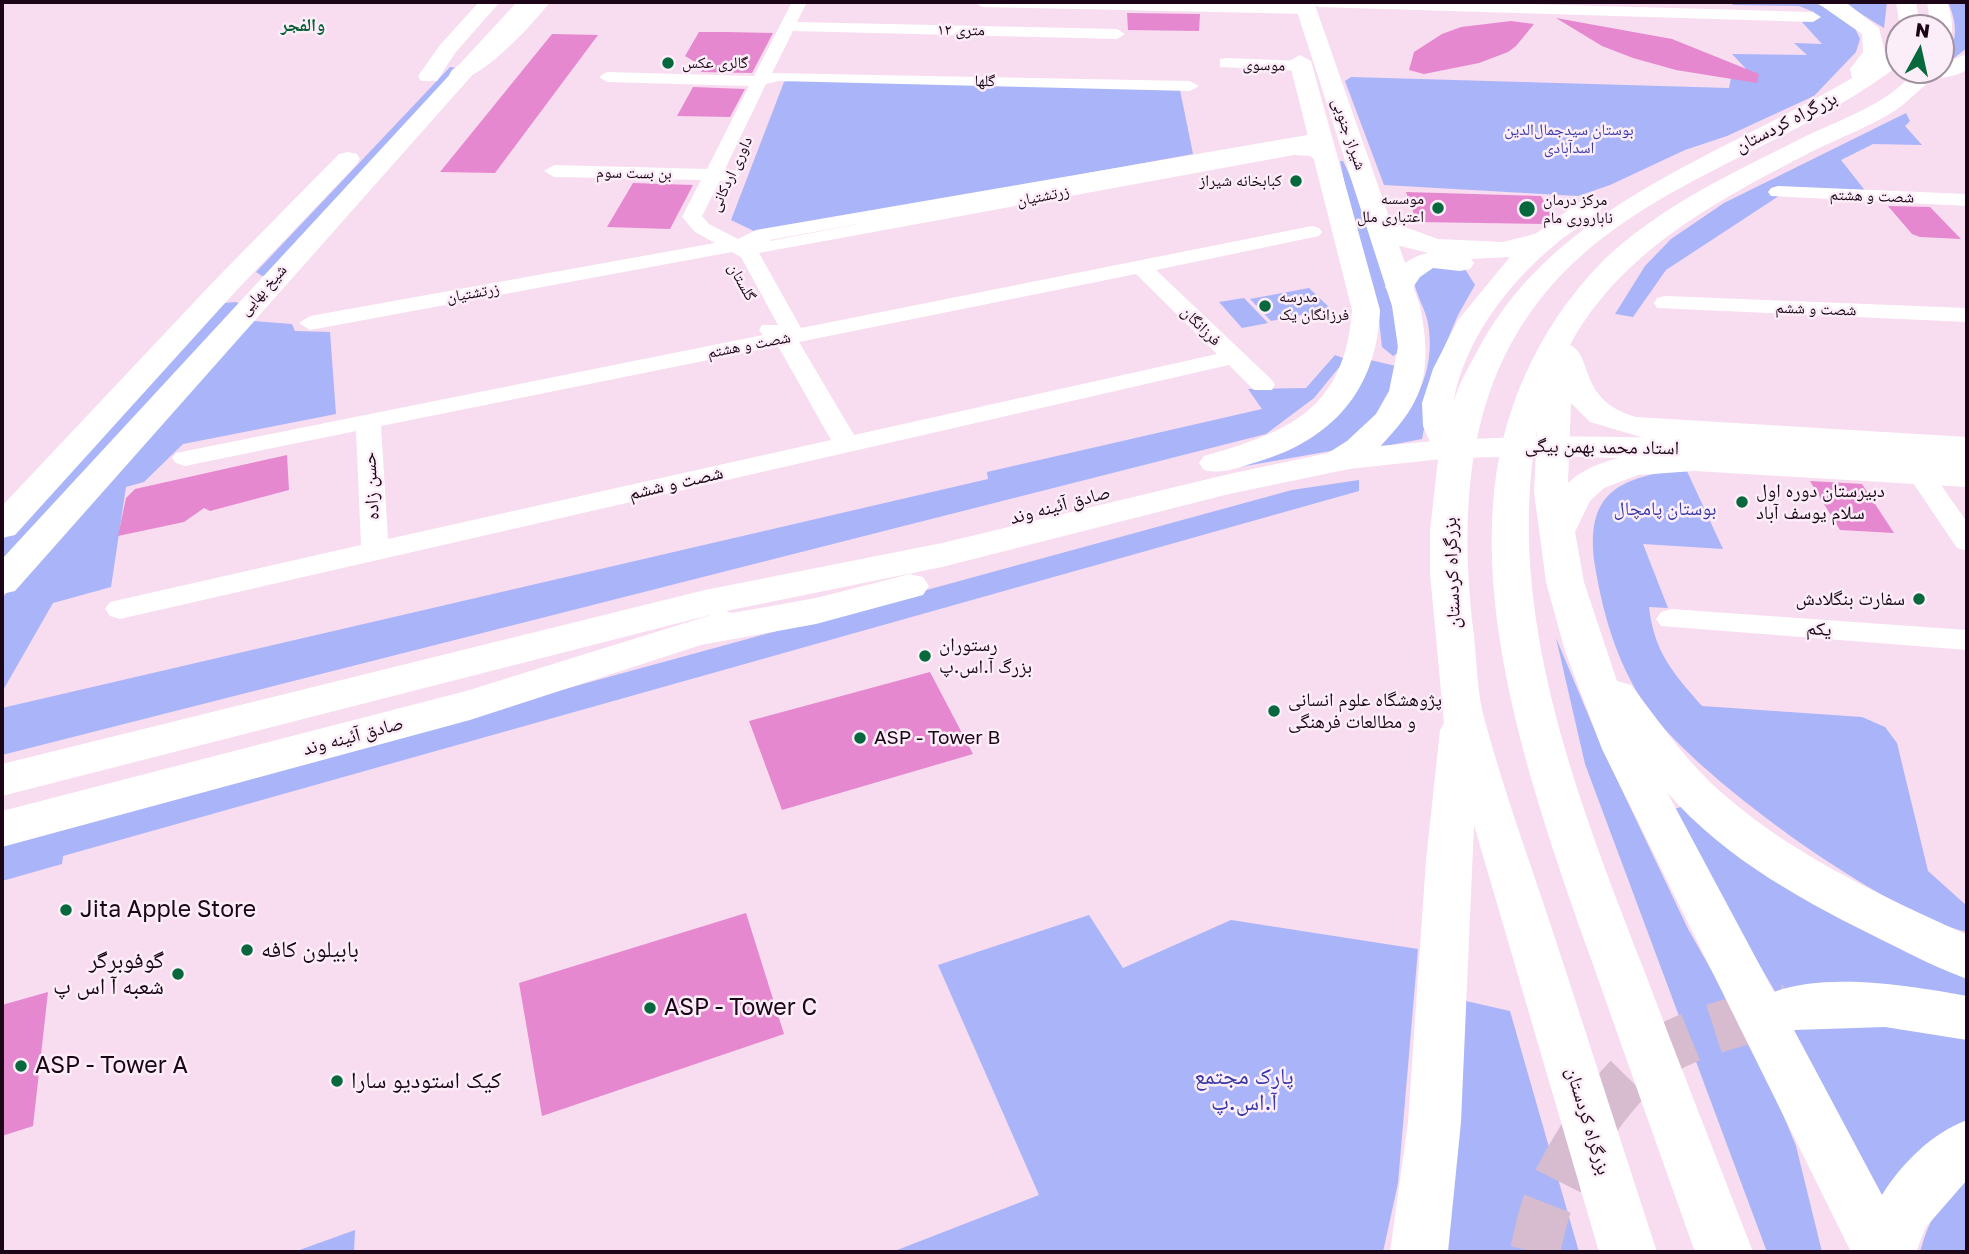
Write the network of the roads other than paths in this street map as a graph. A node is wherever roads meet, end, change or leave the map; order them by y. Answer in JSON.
{"nodes":[{"id":1,"x":490,"y":2,"type":"edge"},
{"id":2,"x":502,"y":2,"type":"edge"},
{"id":3,"x":527,"y":2,"type":"edge"},
{"id":4,"x":540,"y":2,"type":"edge"},
{"id":5,"x":799,"y":2,"type":"edge"},
{"id":6,"x":815,"y":2,"type":"edge"},
{"id":7,"x":982,"y":2,"type":"edge"},
{"id":8,"x":1039,"y":2,"type":"edge"},
{"id":9,"x":1300,"y":4,"type":"edge"},
{"id":10,"x":1563,"y":6,"type":"edge"},
{"id":11,"x":1819,"y":9,"type":"edge"},
{"id":12,"x":795,"y":26,"type":"junction"},
{"id":13,"x":1118,"y":34,"type":"dead end"},
{"id":14,"x":1226,"y":63,"type":"dead end"},
{"id":15,"x":1885,"y":64,"type":"edge"},
{"id":16,"x":1301,"y":66,"type":"junction"},
{"id":17,"x":460,"y":75,"type":"junction"},
{"id":18,"x":429,"y":76,"type":"junction"},
{"id":19,"x":779,"y":76,"type":"junction"},
{"id":20,"x":607,"y":77,"type":"dead end"},
{"id":21,"x":760,"y":80,"type":"junction"},
{"id":22,"x":1863,"y":81,"type":"junction"},
{"id":23,"x":1913,"y":84,"type":"edge"},
{"id":24,"x":1191,"y":86,"type":"dead end"},
{"id":25,"x":1759,"y":136,"type":"junction"},
{"id":26,"x":1319,"y":138,"type":"junction"},
{"id":27,"x":1325,"y":161,"type":"junction"},
{"id":28,"x":554,"y":171,"type":"dead end"},
{"id":29,"x":722,"y":175,"type":"junction"},
{"id":30,"x":1778,"y":192,"type":"dead end"},
{"id":31,"x":1967,"y":200,"type":"edge"},
{"id":32,"x":1380,"y":226,"type":"junction"},
{"id":33,"x":1312,"y":232,"type":"dead end"},
{"id":34,"x":1542,"y":240,"type":"junction"},
{"id":35,"x":760,"y":241,"type":"junction"},
{"id":36,"x":733,"y":245,"type":"junction"},
{"id":37,"x":1141,"y":267,"type":"junction"},
{"id":38,"x":225,"y":286,"type":"junction"},
{"id":39,"x":265,"y":287,"type":"junction"},
{"id":40,"x":1399,"y":287,"type":"junction"},
{"id":41,"x":1483,"y":302,"type":"junction"},
{"id":42,"x":1665,"y":303,"type":"dead end"},
{"id":43,"x":1967,"y":315,"type":"edge"},
{"id":44,"x":310,"y":323,"type":"dead end"},
{"id":45,"x":1558,"y":337,"type":"junction"},
{"id":46,"x":785,"y":338,"type":"junction"},
{"id":47,"x":1366,"y":339,"type":"junction"},
{"id":48,"x":1413,"y":347,"type":"junction"},
{"id":49,"x":1233,"y":358,"type":"junction"},
{"id":50,"x":1263,"y":385,"type":"dead end"},
{"id":51,"x":368,"y":422,"type":"junction"},
{"id":52,"x":1651,"y":430,"type":"junction"},
{"id":53,"x":847,"y":444,"type":"junction"},
{"id":54,"x":1967,"y":447,"type":"edge"},
{"id":55,"x":185,"y":458,"type":"dead end"},
{"id":56,"x":1455,"y":460,"type":"junction"},
{"id":57,"x":1967,"y":463,"type":"edge"},
{"id":58,"x":1662,"y":464,"type":"junction"},
{"id":59,"x":1922,"y":467,"type":"junction"},
{"id":60,"x":1967,"y":477,"type":"edge"},
{"id":61,"x":1287,"y":478,"type":"junction"},
{"id":62,"x":2,"y":527,"type":"edge"},
{"id":63,"x":1556,"y":533,"type":"junction"},
{"id":64,"x":1967,"y":542,"type":"edge"},
{"id":65,"x":375,"y":551,"type":"junction"},
{"id":66,"x":2,"y":582,"type":"edge"},
{"id":67,"x":120,"y":609,"type":"dead end"},
{"id":68,"x":703,"y":617,"type":"junction"},
{"id":69,"x":1671,"y":619,"type":"dead end"},
{"id":70,"x":1967,"y":640,"type":"edge"},
{"id":71,"x":1585,"y":651,"type":"junction"},
{"id":72,"x":464,"y":665,"type":"junction"},
{"id":73,"x":470,"y":705,"type":"junction"},
{"id":74,"x":1463,"y":718,"type":"junction"},
{"id":75,"x":6,"y":781,"type":"edge"},
{"id":76,"x":2,"y":829,"type":"edge"},
{"id":77,"x":1967,"y":958,"type":"edge"},
{"id":78,"x":1791,"y":1008,"type":"tunnel mouth"},
{"id":79,"x":1967,"y":1018,"type":"edge"},
{"id":80,"x":1967,"y":1146,"type":"edge"},
{"id":81,"x":1419,"y":1252,"type":"edge"},
{"id":82,"x":1628,"y":1252,"type":"edge"},
{"id":83,"x":1724,"y":1252,"type":"edge"},
{"id":84,"x":1881,"y":1252,"type":"edge"},
{"id":85,"x":1887,"y":1252,"type":"edge"}],
"edges":[{"from":1,"to":18,"type":"main road"},
{"from":2,"to":18,"type":"main road","name":"شیخ بهایی"},
{"from":3,"to":17,"type":"main road","name":"شیخ بهایی"},
{"from":4,"to":17,"type":"main road"},
{"from":5,"to":12,"type":"street","name":"داوری اردکانی"},
{"from":6,"to":12,"type":"street","name":"داوری اردکانی"},
{"from":7,"to":8,"type":"street"},
{"from":8,"to":9,"type":"street"},
{"from":9,"to":10,"type":"street"},
{"from":9,"to":16,"type":"main road","name":"شیراز جنوبی"},
{"from":9,"to":32,"type":"main road","name":"شیراز جنوبی"},
{"from":10,"to":11,"type":"street"},
{"from":11,"to":22,"type":"main road"},
{"from":12,"to":13,"type":"street","name":"۱۲ متری"},
{"from":12,"to":19,"type":"street","name":"داوری اردکانی"},
{"from":12,"to":21,"type":"street","name":"داوری اردکانی"},
{"from":14,"to":16,"type":"street","name":"موسوی"},
{"from":15,"to":22,"type":"main road","name":"بزرگراه کردستان"},
{"from":16,"to":26,"type":"main road","name":"شیراز جنوبی"},
{"from":17,"to":39,"type":"main road","name":"شیخ بهایی"},
{"from":18,"to":38,"type":"main road","name":"شیخ بهایی"},
{"from":19,"to":21,"type":"street","name":"گلها"},
{"from":19,"to":24,"type":"street","name":"گلها"},
{"from":19,"to":29,"type":"street","name":"داوری اردکانی"},
{"from":20,"to":21,"type":"street","name":"گلها"},
{"from":21,"to":29,"type":"street","name":"داوری اردکانی"},
{"from":22,"to":25,"type":"main road","name":"بزرگراه کردستان"},
{"from":23,"to":45,"type":"main road","name":"بزرگراه کردستان"},
{"from":25,"to":34,"type":"main road"},
{"from":25,"to":56,"type":"main road","name":"بزرگراه کردستان"},
{"from":26,"to":27,"type":"main road","name":"شیراز جنوبی"},
{"from":26,"to":35,"type":"street","name":"زرتشتیان"},
{"from":27,"to":35,"type":"street","name":"زرتشتیان"},
{"from":27,"to":47,"type":"main road","name":"شیراز جنوبی"},
{"from":28,"to":29,"type":"street","name":"بن بست سوم"},
{"from":29,"to":36,"type":"street","name":"داوری اردکانی"},
{"from":30,"to":31,"type":"street","name":"شصت و هشتم"},
{"from":32,"to":34,"type":"main road"},
{"from":32,"to":40,"type":"main road","name":"شیراز جنوبی"},
{"from":33,"to":37,"type":"street","name":"شصت و هشتم"},
{"from":34,"to":41,"type":"main road"},
{"from":35,"to":36,"type":"street","name":"زرتشتیان"},
{"from":36,"to":44,"type":"street","name":"زرتشتیان"},
{"from":36,"to":46,"type":"street","name":"گلستان"},
{"from":37,"to":46,"type":"street","name":"شصت و هشتم"},
{"from":37,"to":49,"type":"street","name":"فرزانگان"},
{"from":38,"to":39,"type":"main road"},
{"from":38,"to":62,"type":"main road","name":"شیخ بهایی"},
{"from":39,"to":66,"type":"main road","name":"شیخ بهایی"},
{"from":40,"to":41,"type":"main road"},
{"from":40,"to":48,"type":"main road","name":"شیراز جنوبی"},
{"from":41,"to":56,"type":"main road"},
{"from":42,"to":43,"type":"street","name":"شصت و ششم"},
{"from":45,"to":52,"type":"main road"},
{"from":45,"to":63,"type":"main road"},
{"from":45,"to":83,"type":"main road","name":"بزرگراه کردستان"},
{"from":46,"to":51,"type":"street","name":"شصت و هشتم"},
{"from":46,"to":53,"type":"street","name":"گلستان"},
{"from":47,"to":48,"type":"main road"},
{"from":47,"to":68,"type":"main road","name":"صادق آئینه وند"},
{"from":48,"to":61,"type":"main road"},
{"from":49,"to":50,"type":"street","name":"فرزانگان"},
{"from":49,"to":53,"type":"street","name":"شصت و ششم"},
{"from":51,"to":55,"type":"street","name":"شصت و هشتم"},
{"from":51,"to":65,"type":"street","name":"حسن زاده"},
{"from":52,"to":54,"type":"main road"},
{"from":52,"to":58,"type":"main road"},
{"from":53,"to":65,"type":"street","name":"شصت و ششم"},
{"from":56,"to":74,"type":"main road","name":"بزرگراه کردستان"},
{"from":57,"to":59,"type":"main road","name":"استاد محمد بهمن بیگی"},
{"from":58,"to":59,"type":"main road"},
{"from":58,"to":63,"type":"main road"},
{"from":59,"to":60,"type":"main road"},
{"from":59,"to":61,"type":"main road","name":"استاد محمد بهمن بیگی"},
{"from":59,"to":64,"type":"street"},
{"from":61,"to":68,"type":"main road","name":"صادق آئینه وند"},
{"from":61,"to":68,"type":"main road","name":"صادق آئینه وند"},
{"from":63,"to":71,"type":"main road"},
{"from":65,"to":67,"type":"street","name":"شصت و ششم"},
{"from":68,"to":72,"type":"main road","name":"صادق آئینه وند"},
{"from":68,"to":73,"type":"main road","name":"صادق آئینه وند"},
{"from":69,"to":70,"type":"street","name":"یکم"},
{"from":71,"to":77,"type":"main road"},
{"from":71,"to":84,"type":"main road"},
{"from":72,"to":73,"type":"main road"},
{"from":72,"to":75,"type":"main road","name":"صادق آئینه وند"},
{"from":73,"to":76,"type":"main road","name":"صادق آئینه وند"},
{"from":74,"to":81,"type":"main road"},
{"from":74,"to":82,"type":"main road","name":"بزرگراه کردستان"},
{"from":78,"to":79,"type":"main road"},
{"from":80,"to":85,"type":"main road"}]}
